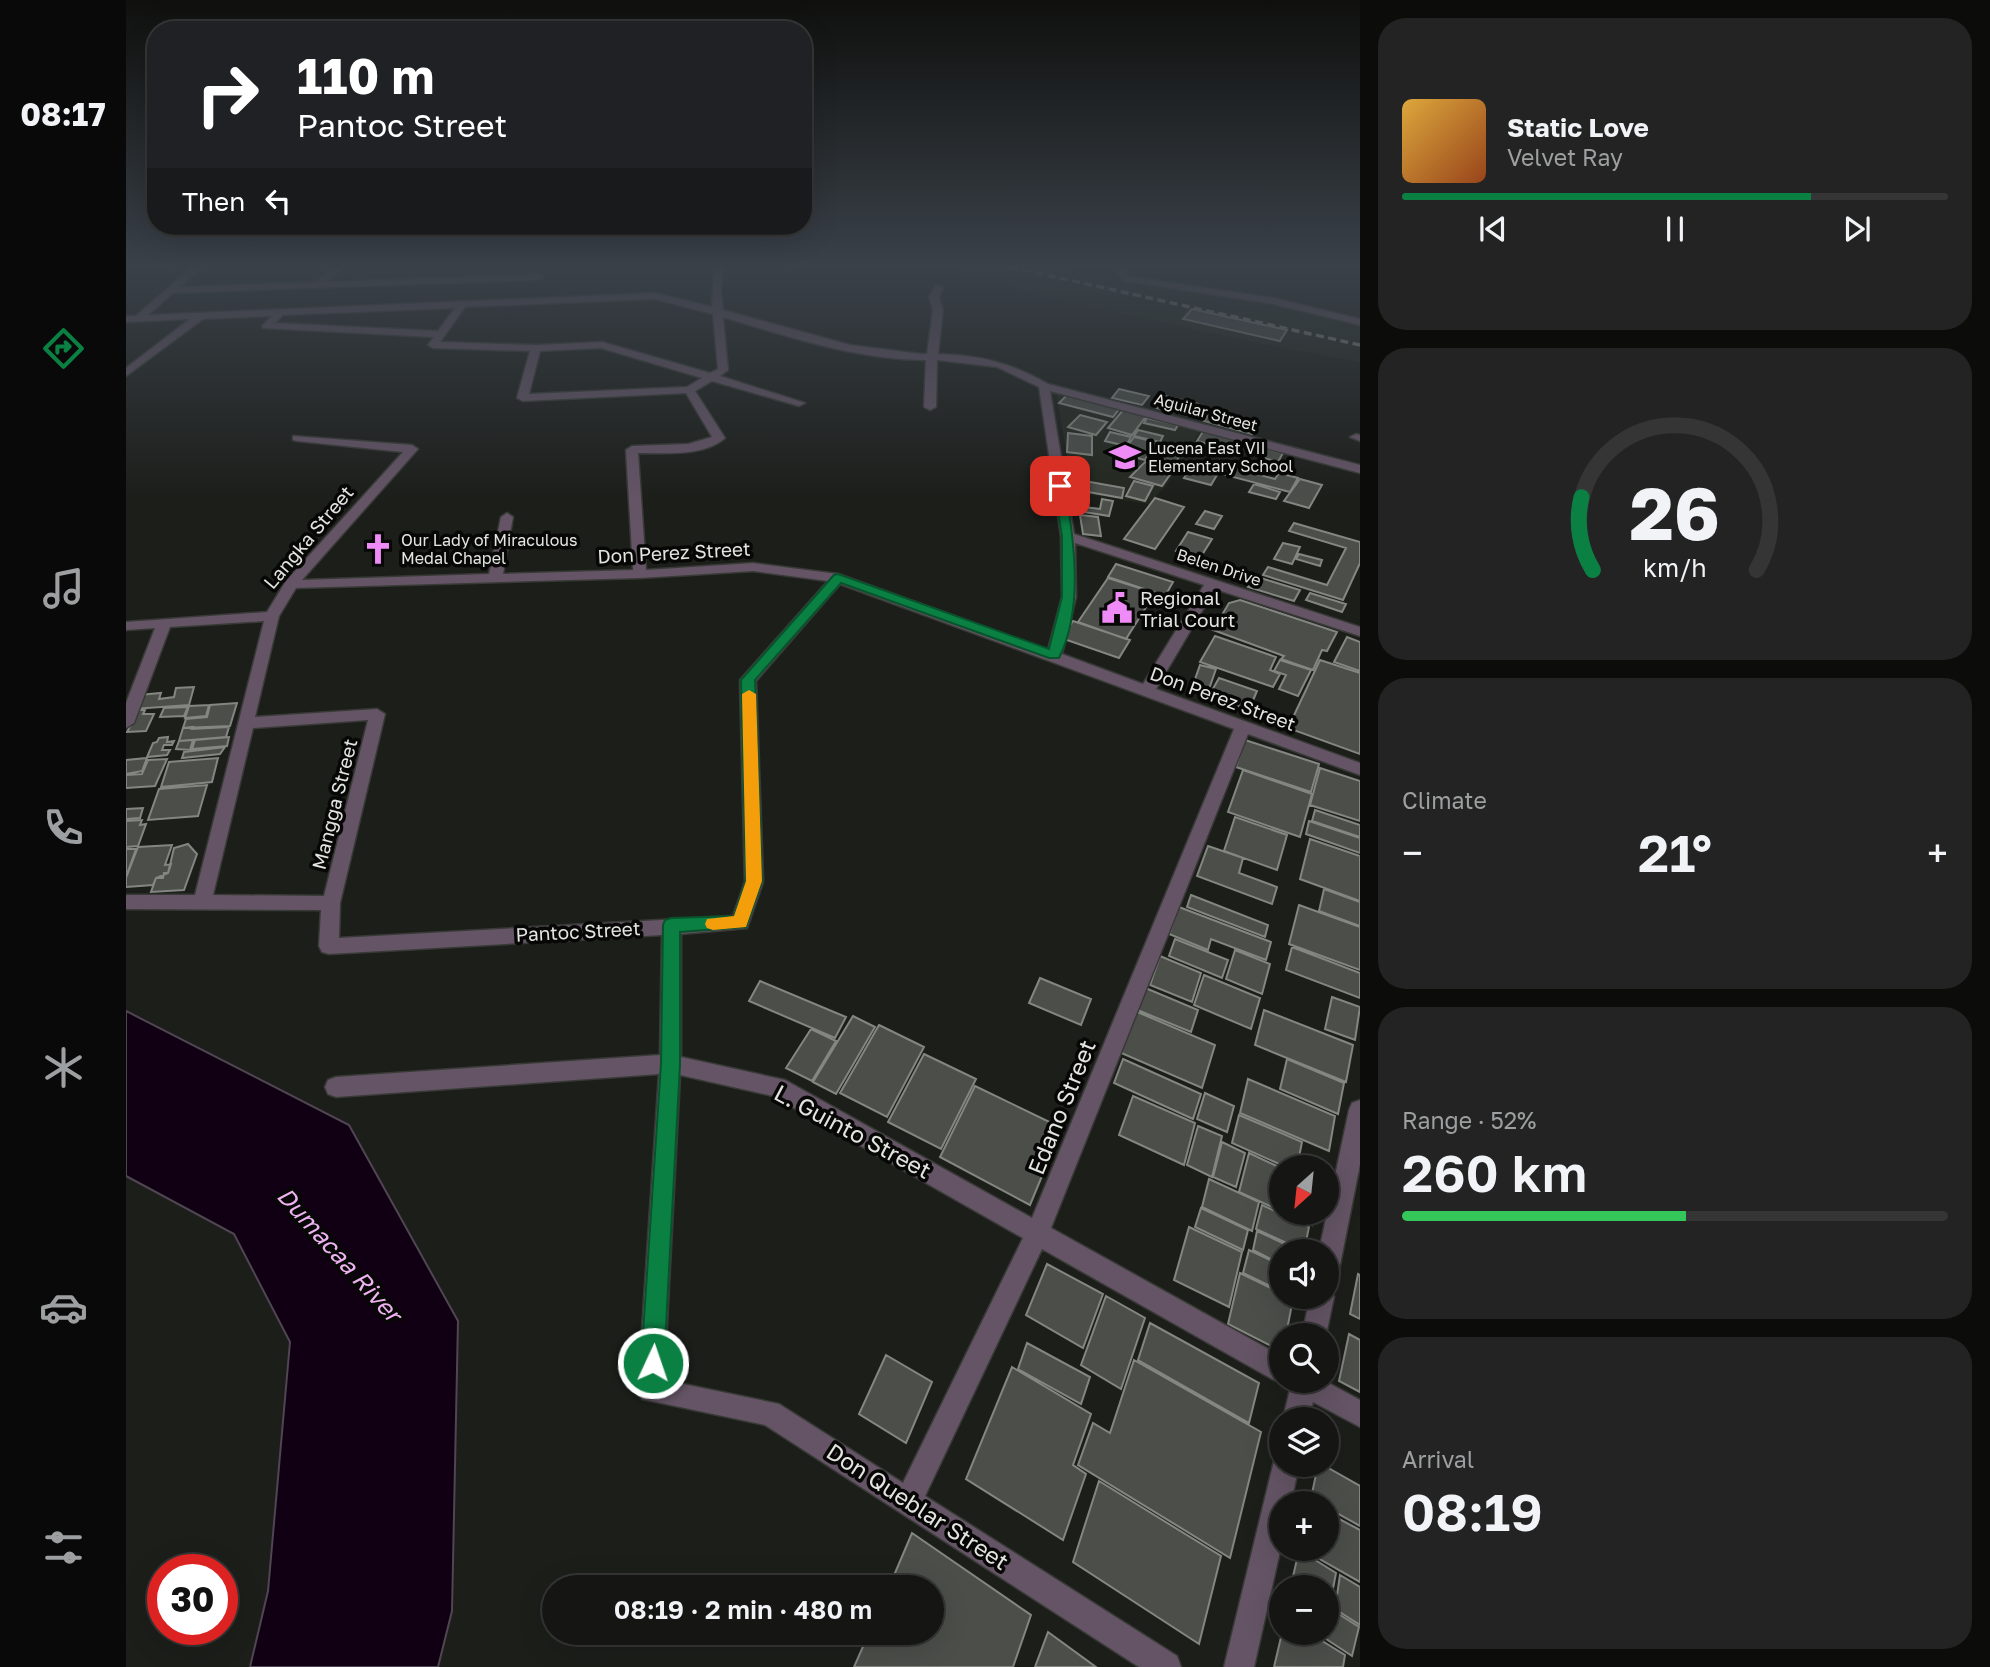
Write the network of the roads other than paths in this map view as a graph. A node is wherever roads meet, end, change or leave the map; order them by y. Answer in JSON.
{"nodes":[{"id":1,"x":163,"y":345,"type":"edge"},
{"id":2,"x":433,"y":345,"type":"edge"},
{"id":3,"x":724,"y":345,"type":"edge"},
{"id":4,"x":833,"y":345,"type":"edge"},
{"id":5,"x":934,"y":345,"type":"edge"},
{"id":6,"x":536,"y":348,"type":"junction"},
{"id":7,"x":933,"y":356,"type":"junction"},
{"id":8,"x":126,"y":373,"type":"edge"},
{"id":9,"x":712,"y":377,"type":"junction"},
{"id":10,"x":1044,"y":386,"type":"junction"},
{"id":11,"x":689,"y":390,"type":"junction"},
{"id":12,"x":799,"y":403,"type":"dead end"},
{"id":13,"x":930,"y":407,"type":"dead end"},
{"id":14,"x":297,"y":438,"type":"dead end"},
{"id":15,"x":1360,"y":469,"type":"edge"},
{"id":16,"x":507,"y":517,"type":"dead end"},
{"id":17,"x":1068,"y":536,"type":"junction"},
{"id":18,"x":640,"y":574,"type":"junction"},
{"id":19,"x":495,"y":578,"type":"junction"},
{"id":20,"x":838,"y":578,"type":"junction"},
{"id":21,"x":1212,"y":583,"type":"junction"},
{"id":22,"x":291,"y":584,"type":"junction"},
{"id":23,"x":272,"y":615,"type":"junction"},
{"id":24,"x":164,"y":623,"type":"junction"},
{"id":25,"x":126,"y":625,"type":"edge"},
{"id":26,"x":1360,"y":632,"type":"edge"},
{"id":27,"x":1054,"y":655,"type":"junction"},
{"id":28,"x":1147,"y":690,"type":"junction"},
{"id":29,"x":126,"y":723,"type":"edge"},
{"id":30,"x":246,"y":723,"type":"junction"},
{"id":31,"x":1244,"y":725,"type":"junction"},
{"id":32,"x":1360,"y":769,"type":"edge"},
{"id":33,"x":203,"y":900,"type":"junction"},
{"id":34,"x":126,"y":902,"type":"edge"},
{"id":35,"x":331,"y":903,"type":"junction"},
{"id":36,"x":671,"y":925,"type":"junction"},
{"id":37,"x":670,"y":1064,"type":"junction"},
{"id":38,"x":335,"y":1087,"type":"dead end"},
{"id":39,"x":1360,"y":1110,"type":"edge"},
{"id":40,"x":1038,"y":1233,"type":"junction"},
{"id":41,"x":1333,"y":1239,"type":"edge"},
{"id":42,"x":1269,"y":1363,"type":"edge"},
{"id":43,"x":1323,"y":1393,"type":"edge"},
{"id":44,"x":1360,"y":1414,"type":"edge"},
{"id":45,"x":1283,"y":1477,"type":"edge"},
{"id":46,"x":909,"y":1500,"type":"junction"},
{"id":47,"x":1166,"y":1667,"type":"edge"},
{"id":48,"x":1238,"y":1667,"type":"edge"}],
"edges":[{"from":1,"to":8,"type":"street"},
{"from":2,"to":6,"type":"street"},
{"from":3,"to":9,"type":"street"},
{"from":4,"to":7,"type":"street","name":"Aguilar Street"},
{"from":5,"to":7,"type":"street"},
{"from":6,"to":9,"type":"street"},
{"from":6,"to":11,"type":"street"},
{"from":7,"to":10,"type":"street","name":"Aguilar Street"},
{"from":7,"to":13,"type":"street"},
{"from":9,"to":11,"type":"street"},
{"from":9,"to":12,"type":"street"},
{"from":10,"to":15,"type":"street","name":"Aguilar Street"},
{"from":10,"to":17,"type":"street"},
{"from":11,"to":18,"type":"street"},
{"from":14,"to":22,"type":"street","name":"Langka Street"},
{"from":16,"to":19,"type":"street"},
{"from":17,"to":21,"type":"street","name":"Belen Drive"},
{"from":17,"to":27,"type":"street"},
{"from":18,"to":19,"type":"street","name":"Don Perez Street"},
{"from":18,"to":20,"type":"street","name":"Don Perez Street"},
{"from":19,"to":22,"type":"street","name":"Don Perez Street"},
{"from":20,"to":27,"type":"street","name":"Don Perez Street"},
{"from":20,"to":36,"type":"street","name":"Pantoc Street"},
{"from":21,"to":26,"type":"street","name":"Belen Drive"},
{"from":21,"to":28,"type":"street"},
{"from":22,"to":23,"type":"street","name":"Langka Street"},
{"from":23,"to":24,"type":"street"},
{"from":23,"to":30,"type":"street","name":"Langka Street"},
{"from":24,"to":25,"type":"street"},
{"from":24,"to":29,"type":"street"},
{"from":27,"to":28,"type":"street","name":"Don Perez Street"},
{"from":28,"to":31,"type":"street","name":"Don Perez Street"},
{"from":30,"to":33,"type":"street","name":"Langka Street"},
{"from":30,"to":35,"type":"street","name":"Mangga Street"},
{"from":31,"to":32,"type":"street","name":"Don Perez Street"},
{"from":31,"to":40,"type":"street","name":"Edano Street"},
{"from":33,"to":34,"type":"street"},
{"from":33,"to":35,"type":"street"},
{"from":35,"to":36,"type":"street","name":"Pantoc Street"},
{"from":36,"to":37,"type":"street"},
{"from":37,"to":38,"type":"street","name":"L. Guinto Street"},
{"from":37,"to":40,"type":"street","name":"L. Guinto Street"},
{"from":37,"to":46,"type":"street","name":"Don Queblar Street"},
{"from":39,"to":41,"type":"street"},
{"from":40,"to":42,"type":"street","name":"L. Guinto Street"},
{"from":40,"to":46,"type":"street","name":"Edano Street"},
{"from":43,"to":44,"type":"street"},
{"from":45,"to":48,"type":"street"},
{"from":46,"to":47,"type":"street","name":"Don Queblar Street"}]}
